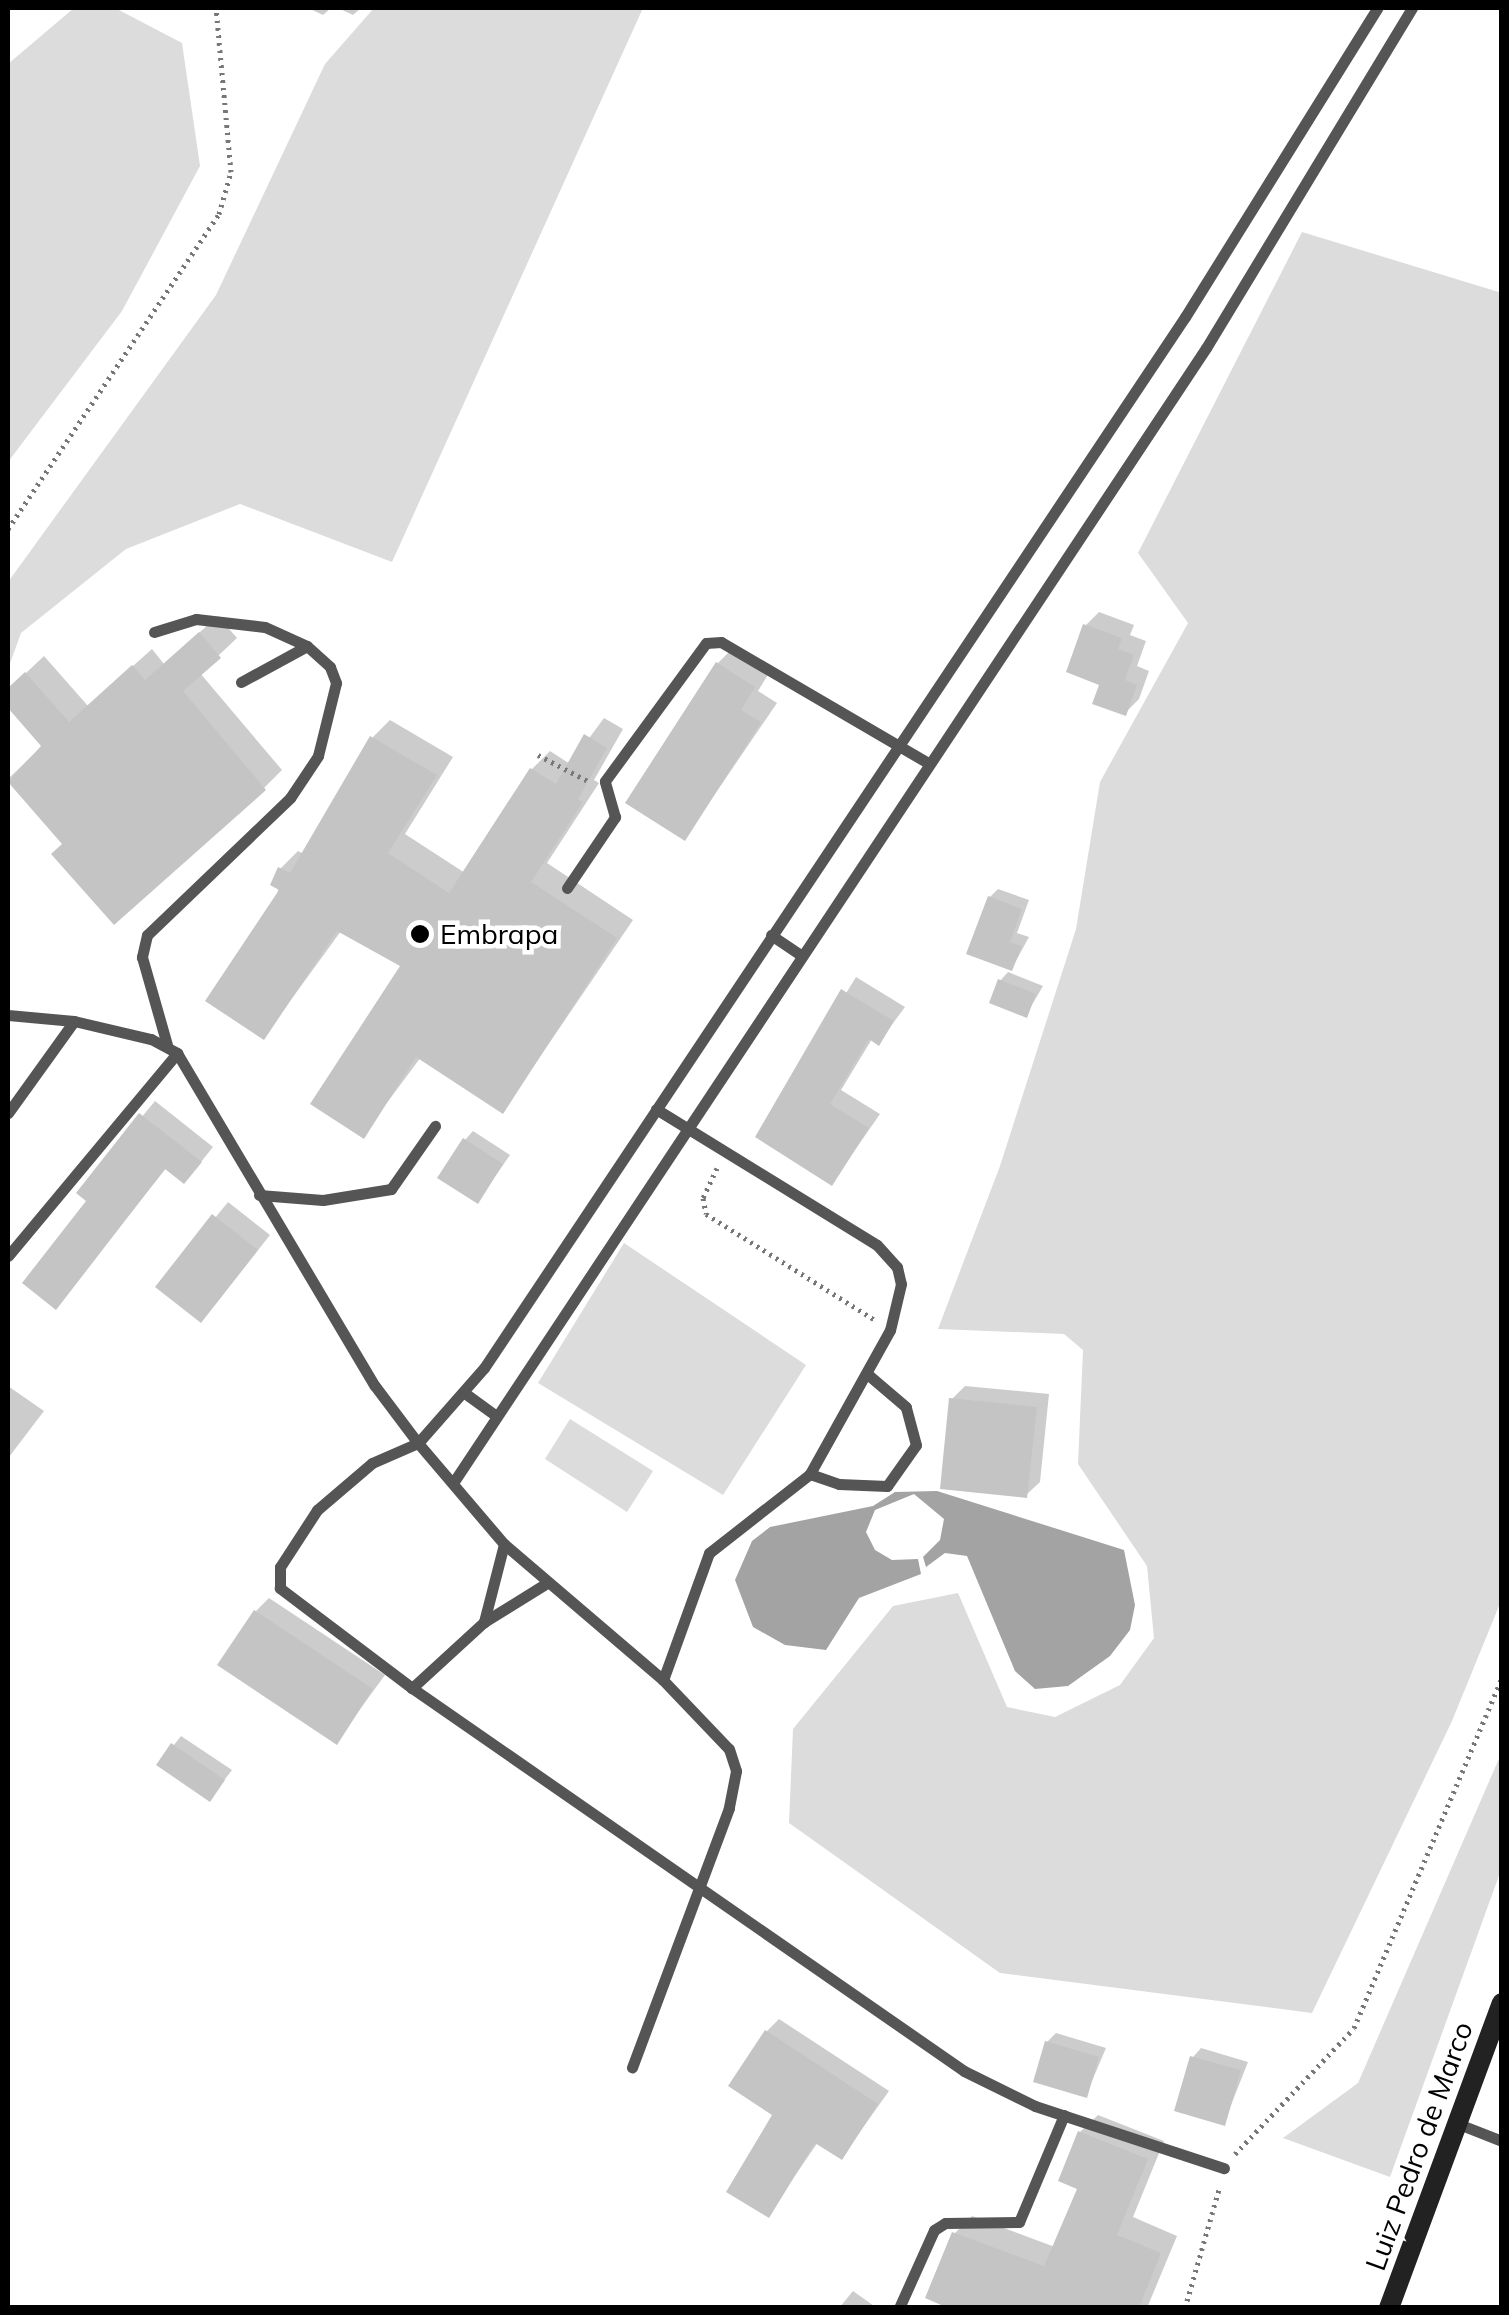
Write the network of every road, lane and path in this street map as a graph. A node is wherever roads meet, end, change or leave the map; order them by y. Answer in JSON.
{"nodes":[{"id":1,"x":216,"y":8,"type":"edge"},
{"id":2,"x":1377,"y":8,"type":"edge"},
{"id":3,"x":1412,"y":8,"type":"edge"},
{"id":4,"x":8,"y":529,"type":"edge"},
{"id":5,"x":154,"y":632,"type":"dead end"},
{"id":6,"x":307,"y":646,"type":"junction"},
{"id":7,"x":241,"y":682,"type":"dead end"},
{"id":8,"x":896,"y":745,"type":"junction"},
{"id":9,"x":538,"y":755,"type":"dead end"},
{"id":10,"x":926,"y":762,"type":"junction"},
{"id":11,"x":605,"y":781,"type":"junction"},
{"id":12,"x":567,"y":888,"type":"dead end"},
{"id":13,"x":771,"y":935,"type":"junction"},
{"id":14,"x":799,"y":954,"type":"junction"},
{"id":15,"x":8,"y":1015,"type":"edge"},
{"id":16,"x":74,"y":1021,"type":"junction"},
{"id":17,"x":172,"y":1049,"type":"junction"},
{"id":18,"x":656,"y":1109,"type":"junction"},
{"id":19,"x":8,"y":1113,"type":"edge"},
{"id":20,"x":435,"y":1126,"type":"dead end"},
{"id":21,"x":686,"y":1127,"type":"junction"},
{"id":22,"x":726,"y":1151,"type":"junction"},
{"id":23,"x":258,"y":1195,"type":"junction"},
{"id":24,"x":8,"y":1256,"type":"edge"},
{"id":25,"x":890,"y":1330,"type":"junction"},
{"id":26,"x":866,"y":1374,"type":"junction"},
{"id":27,"x":466,"y":1394,"type":"junction"},
{"id":28,"x":495,"y":1415,"type":"junction"},
{"id":29,"x":418,"y":1444,"type":"junction"},
{"id":30,"x":810,"y":1474,"type":"junction"},
{"id":31,"x":452,"y":1483,"type":"junction"},
{"id":32,"x":504,"y":1544,"type":"junction"},
{"id":33,"x":547,"y":1582,"type":"junction"},
{"id":34,"x":484,"y":1622,"type":"junction"},
{"id":35,"x":1502,"y":1678,"type":"edge"},
{"id":36,"x":663,"y":1680,"type":"junction"},
{"id":37,"x":412,"y":1688,"type":"junction"},
{"id":38,"x":699,"y":1887,"type":"junction"},
{"id":39,"x":1502,"y":2003,"type":"edge"},
{"id":40,"x":632,"y":2067,"type":"dead end"},
{"id":41,"x":1064,"y":2115,"type":"junction"},
{"id":42,"x":1456,"y":2124,"type":"junction"},
{"id":43,"x":1502,"y":2140,"type":"edge"},
{"id":44,"x":1224,"y":2168,"type":"junction"},
{"id":45,"x":899,"y":2308,"type":"edge"},
{"id":46,"x":1186,"y":2308,"type":"edge"},
{"id":47,"x":1388,"y":2308,"type":"edge"}],
"edges":[{"from":1,"to":4,"type":"path"},
{"from":2,"to":8,"type":"lane"},
{"from":3,"to":10,"type":"lane"},
{"from":5,"to":6,"type":"lane"},
{"from":6,"to":7,"type":"lane"},
{"from":6,"to":17,"type":"lane"},
{"from":8,"to":10,"type":"lane"},
{"from":8,"to":11,"type":"lane"},
{"from":8,"to":13,"type":"lane"},
{"from":9,"to":11,"type":"path"},
{"from":10,"to":14,"type":"lane"},
{"from":11,"to":12,"type":"lane"},
{"from":13,"to":14,"type":"lane"},
{"from":13,"to":18,"type":"lane"},
{"from":14,"to":21,"type":"lane"},
{"from":15,"to":16,"type":"lane"},
{"from":16,"to":17,"type":"lane"},
{"from":16,"to":19,"type":"lane"},
{"from":17,"to":23,"type":"lane"},
{"from":17,"to":24,"type":"lane"},
{"from":18,"to":21,"type":"lane"},
{"from":18,"to":27,"type":"lane"},
{"from":20,"to":23,"type":"lane"},
{"from":21,"to":22,"type":"lane"},
{"from":21,"to":28,"type":"lane"},
{"from":22,"to":25,"type":"lane"},
{"from":22,"to":25,"type":"path"},
{"from":23,"to":29,"type":"lane"},
{"from":25,"to":26,"type":"lane"},
{"from":26,"to":30,"type":"lane"},
{"from":26,"to":30,"type":"lane"},
{"from":27,"to":28,"type":"lane"},
{"from":27,"to":29,"type":"lane"},
{"from":28,"to":31,"type":"lane"},
{"from":29,"to":31,"type":"lane"},
{"from":29,"to":37,"type":"lane"},
{"from":30,"to":36,"type":"lane"},
{"from":31,"to":32,"type":"lane"},
{"from":32,"to":33,"type":"lane"},
{"from":32,"to":34,"type":"lane"},
{"from":33,"to":34,"type":"lane"},
{"from":33,"to":36,"type":"lane"},
{"from":34,"to":37,"type":"lane"},
{"from":35,"to":44,"type":"path"},
{"from":36,"to":38,"type":"lane"},
{"from":37,"to":38,"type":"lane"},
{"from":38,"to":40,"type":"lane"},
{"from":38,"to":41,"type":"lane"},
{"from":39,"to":42,"type":"main road","name":"Luiz Pedro de Marco"},
{"from":41,"to":44,"type":"lane"},
{"from":41,"to":45,"type":"lane"},
{"from":42,"to":43,"type":"lane"},
{"from":42,"to":47,"type":"main road","name":"Luiz Pedro de Marco"},
{"from":44,"to":46,"type":"path"}]}
